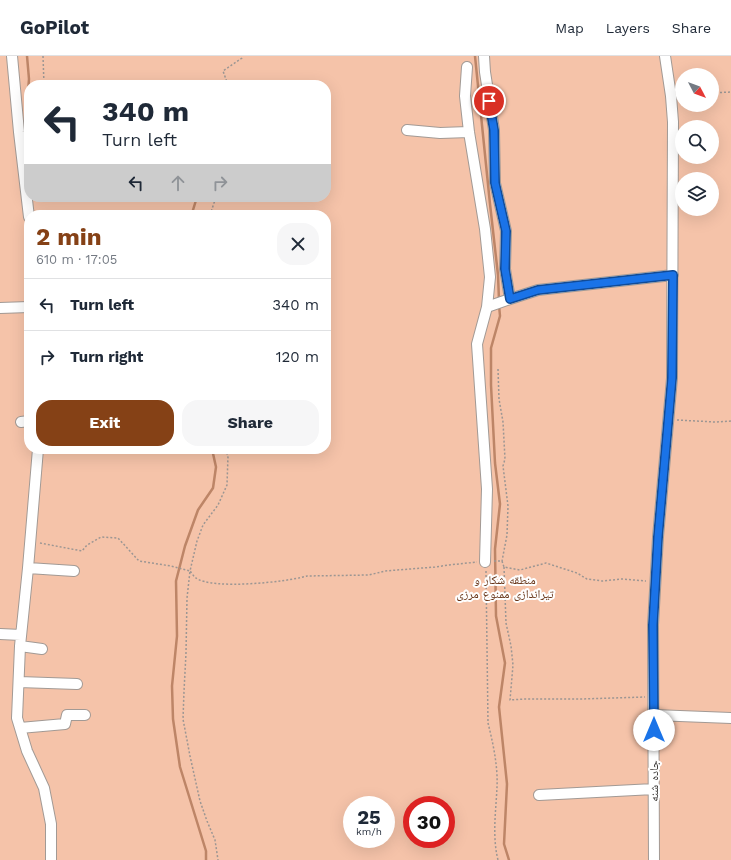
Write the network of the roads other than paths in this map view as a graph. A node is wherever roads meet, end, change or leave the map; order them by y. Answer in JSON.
{"nodes":[{"id":1,"x":12,"y":56,"type":"edge"},
{"id":2,"x":484,"y":56,"type":"edge"},
{"id":3,"x":665,"y":56,"type":"edge"},
{"id":4,"x":467,"y":67,"type":"dead end"},
{"id":5,"x":407,"y":130,"type":"dead end"},
{"id":6,"x":469,"y":132,"type":"junction"},
{"id":7,"x":24,"y":174,"type":"edge"},
{"id":8,"x":673,"y":275,"type":"junction"},
{"id":9,"x":508,"y":300,"type":"junction"},
{"id":10,"x":490,"y":306,"type":"junction"},
{"id":11,"x":24,"y":307,"type":"edge"},
{"id":12,"x":0,"y":308,"type":"edge"},
{"id":13,"x":38,"y":454,"type":"edge"},
{"id":14,"x":486,"y":562,"type":"road end"},
{"id":15,"x":28,"y":568,"type":"junction"},
{"id":16,"x":74,"y":571,"type":"dead end"},
{"id":17,"x":0,"y":634,"type":"edge"},
{"id":18,"x":21,"y":635,"type":"junction"},
{"id":19,"x":20,"y":646,"type":"junction"},
{"id":20,"x":42,"y":649,"type":"dead end"},
{"id":21,"x":19,"y":682,"type":"junction"},
{"id":22,"x":77,"y":684,"type":"dead end"},
{"id":23,"x":85,"y":715,"type":"dead end"},
{"id":24,"x":654,"y":715,"type":"junction"},
{"id":25,"x":731,"y":718,"type":"edge"},
{"id":26,"x":20,"y":728,"type":"junction"},
{"id":27,"x":654,"y":788,"type":"junction"},
{"id":28,"x":539,"y":795,"type":"dead end"},
{"id":29,"x":51,"y":860,"type":"edge"},
{"id":30,"x":654,"y":860,"type":"edge"}],
"edges":[{"from":1,"to":7,"type":"street"},
{"from":2,"to":9,"type":"street"},
{"from":3,"to":8,"type":"street","name":"جاده شنه"},
{"from":4,"to":6,"type":"street"},
{"from":5,"to":6,"type":"street"},
{"from":6,"to":10,"type":"street"},
{"from":8,"to":9,"type":"street"},
{"from":8,"to":24,"type":"street","name":"جاده شنه"},
{"from":9,"to":10,"type":"street"},
{"from":10,"to":14,"type":"street"},
{"from":11,"to":12,"type":"street"},
{"from":13,"to":15,"type":"street"},
{"from":15,"to":16,"type":"street"},
{"from":15,"to":18,"type":"street"},
{"from":17,"to":18,"type":"street"},
{"from":18,"to":19,"type":"street"},
{"from":19,"to":20,"type":"street"},
{"from":19,"to":21,"type":"street"},
{"from":21,"to":22,"type":"street"},
{"from":21,"to":26,"type":"street"},
{"from":23,"to":26,"type":"street"},
{"from":24,"to":25,"type":"street"},
{"from":24,"to":27,"type":"street","name":"جاده شنه"},
{"from":26,"to":29,"type":"street"},
{"from":27,"to":28,"type":"street"},
{"from":27,"to":30,"type":"street","name":"جاده شنه"}]}
